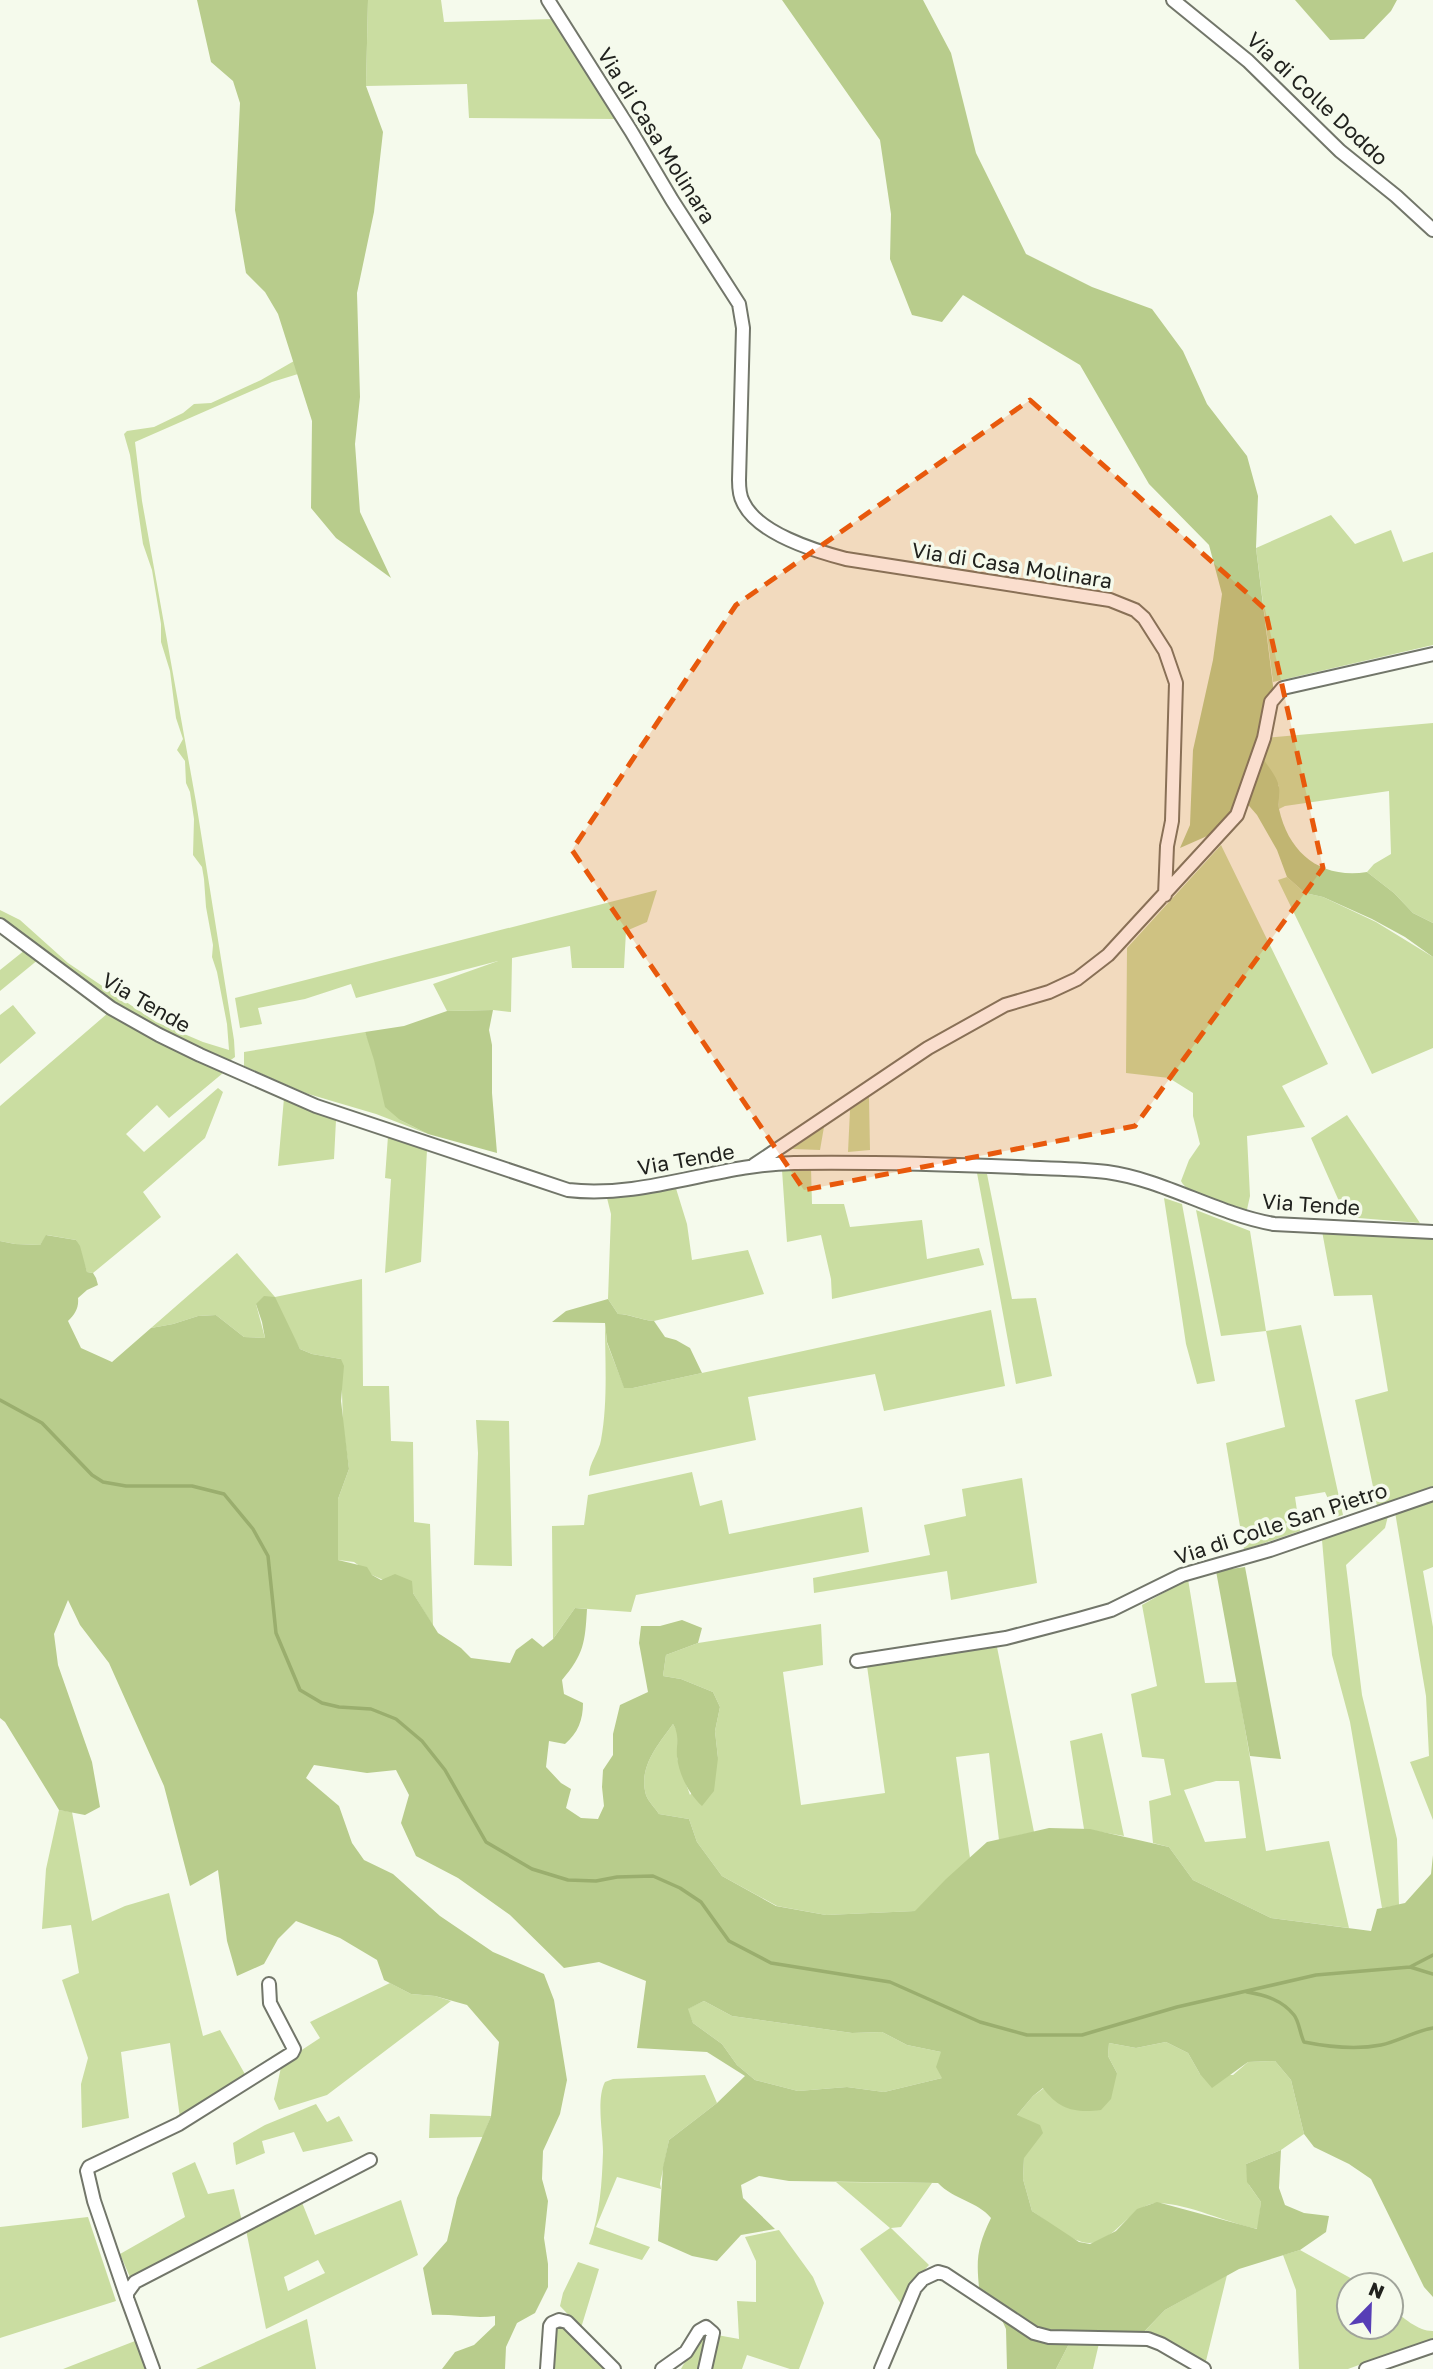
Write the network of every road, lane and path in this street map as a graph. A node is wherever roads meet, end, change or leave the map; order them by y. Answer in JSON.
{"nodes":[{"id":1,"x":548,"y":0,"type":"edge"},
{"id":2,"x":1173,"y":0,"type":"edge"},
{"id":3,"x":1433,"y":230,"type":"edge"},
{"id":4,"x":1433,"y":654,"type":"edge"},
{"id":5,"x":1165,"y":895,"type":"junction"},
{"id":6,"x":0,"y":925,"type":"edge"},
{"id":7,"x":750,"y":1168,"type":"junction"},
{"id":8,"x":1433,"y":1232,"type":"edge"},
{"id":9,"x":1433,"y":1494,"type":"edge"},
{"id":10,"x":857,"y":1661,"type":"dead end"},
{"id":11,"x":268,"y":1984,"type":"dead end"},
{"id":12,"x":370,"y":2160,"type":"dead end"},
{"id":13,"x":127,"y":2298,"type":"junction"},
{"id":14,"x":1433,"y":2346,"type":"edge"},
{"id":15,"x":153,"y":2369,"type":"edge"},
{"id":16,"x":547,"y":2369,"type":"edge"},
{"id":17,"x":614,"y":2369,"type":"edge"},
{"id":18,"x":662,"y":2369,"type":"edge"},
{"id":19,"x":705,"y":2369,"type":"edge"},
{"id":20,"x":881,"y":2369,"type":"edge"},
{"id":21,"x":1204,"y":2369,"type":"edge"},
{"id":22,"x":1366,"y":2369,"type":"edge"}],
"edges":[{"from":1,"to":5,"type":"street","name":"Via di Casa Molinara"},
{"from":2,"to":3,"type":"street","name":"Via di Colle Doddo"},
{"from":4,"to":5,"type":"street"},
{"from":5,"to":7,"type":"street"},
{"from":6,"to":7,"type":"street","name":"Via Tende"},
{"from":7,"to":8,"type":"street","name":"Via Tende"},
{"from":9,"to":10,"type":"street","name":"Via di Colle San Pietro"},
{"from":11,"to":13,"type":"street"},
{"from":12,"to":13,"type":"street"},
{"from":13,"to":15,"type":"street"},
{"from":14,"to":22,"type":"street"},
{"from":16,"to":17,"type":"street"},
{"from":18,"to":19,"type":"street"},
{"from":20,"to":21,"type":"street"}]}
